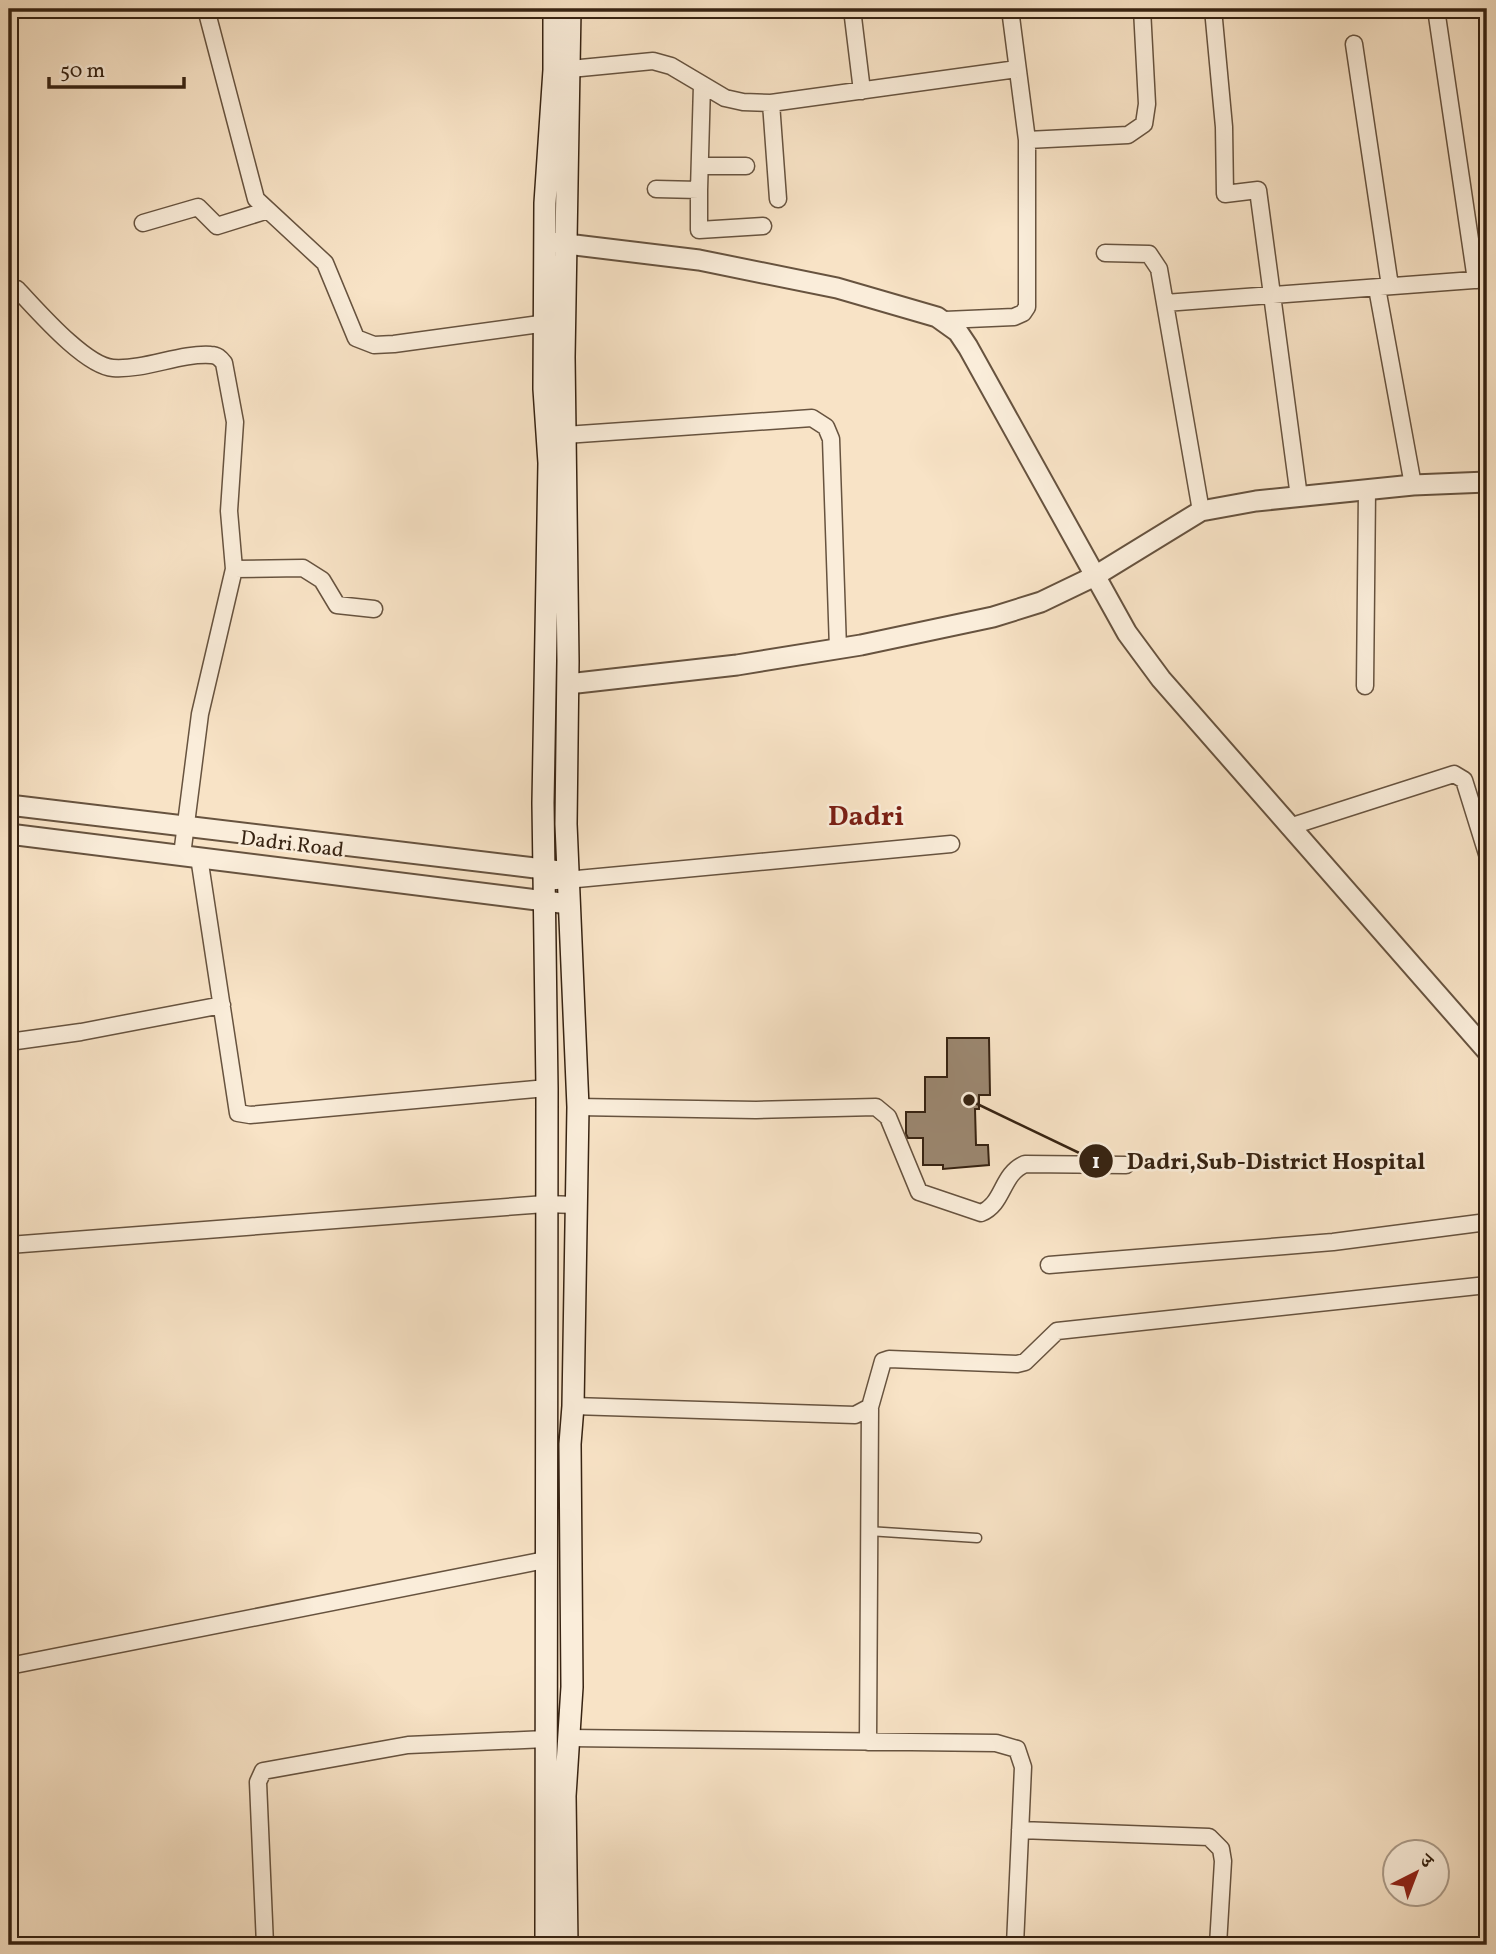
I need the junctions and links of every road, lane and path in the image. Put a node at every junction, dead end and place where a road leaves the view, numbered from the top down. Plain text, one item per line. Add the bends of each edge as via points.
1 (206, 9) edge
2 (554, 9) edge
3 (570, 9) edge
4 (852, 9) edge
5 (1010, 9) edge
6 (1142, 9) edge
7 (1213, 9) edge
8 (1436, 9) edge
9 (1354, 44) dead end
10 (1017, 69) junction
11 (562, 70) junction
12 (702, 85) junction
13 (862, 91) junction
14 (771, 103) junction
15 (1027, 140) junction
16 (700, 166) junction
17 (746, 166) dead end
18 (656, 189) dead end
19 (699, 190) junction
20 (778, 199) dead end
21 (265, 211) junction
22 (142, 223) dead end
23 (763, 226) dead end
24 (556, 243) junction
25 (1105, 253) dead end
26 (1482, 279) edge
27 (1383, 287) junction
28 (17, 289) dead end
29 (1273, 295) junction
30 (1165, 303) junction
31 (945, 320) junction
32 (547, 323) junction
33 (565, 435) junction
34 (1487, 482) edge
35 (1413, 485) junction
36 (1367, 491) junction
37 (1299, 497) junction
38 (1201, 511) junction
39 (234, 569) junction
40 (1096, 576) junction
41 (374, 609) dead end
42 (838, 649) junction
43 (568, 684) junction
44 (1365, 686) dead end
45 (9, 805) edge
46 (184, 826) junction
47 (1289, 827) junction
48 (9, 834) edge
49 (951, 844) dead end
50 (1487, 854) edge
51 (190, 856) junction
52 (568, 877) junction
53 (544, 885) junction
54 (569, 904) junction
55 (222, 1005) junction
56 (9, 1042) edge
57 (1487, 1051) edge
58 (547, 1088) junction
59 (578, 1107) junction
60 (1125, 1165) dead end
61 (545, 1204) junction
62 (576, 1205) junction
63 (1487, 1222) edge
64 (9, 1245) edge
65 (1049, 1265) dead end
66 (1487, 1285) edge
67 (573, 1406) junction
68 (870, 1406) junction
69 (868, 1531) junction
70 (977, 1538) dead end
71 (545, 1560) junction
72 (9, 1667) edge
73 (569, 1738) junction
74 (546, 1739) junction
75 (868, 1742) junction
76 (1020, 1830) junction
77 (265, 1945) edge
78 (546, 1945) edge
79 (567, 1945) edge
80 (1015, 1945) edge
81 (1218, 1945) edge

1 - 21 street via 252,189
2 - 11 main road
3 - 11 main road
4 - 13 street
5 - 10 street
6 - 15 street via 1144,124 1128,135
7 - 29 street via 1225,194 1258,190
8 - 26 street
9 - 27 street
10 - 13 street
10 - 15 street
11 - 12 street via 653,61
11 - 24 main road
12 - 14 street via 734,100
12 - 16 street
13 - 14 street
14 - 20 street
15 - 31 street via 1027,307 1014,317
16 - 17 street
16 - 19 street
18 - 19 street
19 - 23 street via 699,230
21 - 22 street via 217,226 198,207
21 - 32 street via 325,263 352,333 363,343 394,344
24 - 31 street via 699,260 770,274
24 - 32 main road
24 - 33 main road
25 - 30 street via 1149,254 1159,269
26 - 27 street
27 - 29 street
27 - 35 street
28 - 39 street via 44,318 105,367 150,366 209,355 220,358 233,396 235,422 229,511
29 - 30 street
29 - 37 street
30 - 38 street
31 - 40 street via 968,347
32 - 53 main road
33 - 42 street via 820,420 831,439
33 - 43 main road
34 - 35 street
35 - 36 street
36 - 37 street
36 - 44 street
37 - 38 street
38 - 40 street
39 - 41 street via 303,568 322,580 337,605
39 - 46 street via 200,714
40 - 42 street via 1041,602 993,617
40 - 47 street via 1126,633 1161,680
42 - 43 street
43 - 52 main road
45 - 46 street, Dadri Road
46 - 51 street
46 - 53 street, Dadri Road
47 - 50 street via 1454,774 1464,780
47 - 57 street
48 - 51 street, Dadri Road
49 - 52 street
51 - 53 street, Dadri Road
51 - 55 street
52 - 53 street, Dadri Road
52 - 54 main road
53 - 54 street, Dadri Road
53 - 58 main road
54 - 59 main road
55 - 56 street
55 - 58 street via 236,1107 243,1116
58 - 61 main road
59 - 60 street via 876,1107 888,1117 919,1192 981,1213 995,1203 1014,1169 1025,1164
59 - 62 main road
61 - 62 street
61 - 64 street
61 - 71 main road
62 - 67 main road
63 - 65 street via 1283,1247
66 - 68 street via 1057,1331 1031,1357 1017,1364 889,1359 883,1361
67 - 68 street via 855,1415
67 - 73 main road via 569,1444
68 - 69 street
69 - 70 lane
69 - 75 street
71 - 72 street
71 - 74 main road
73 - 75 street
73 - 79 main road
74 - 77 street via 408,1745 263,1771 258,1782
74 - 78 main road
75 - 76 street via 996,1743 1017,1749 1023,1767
76 - 80 street
76 - 81 street via 1209,1837 1221,1849 1223,1861

